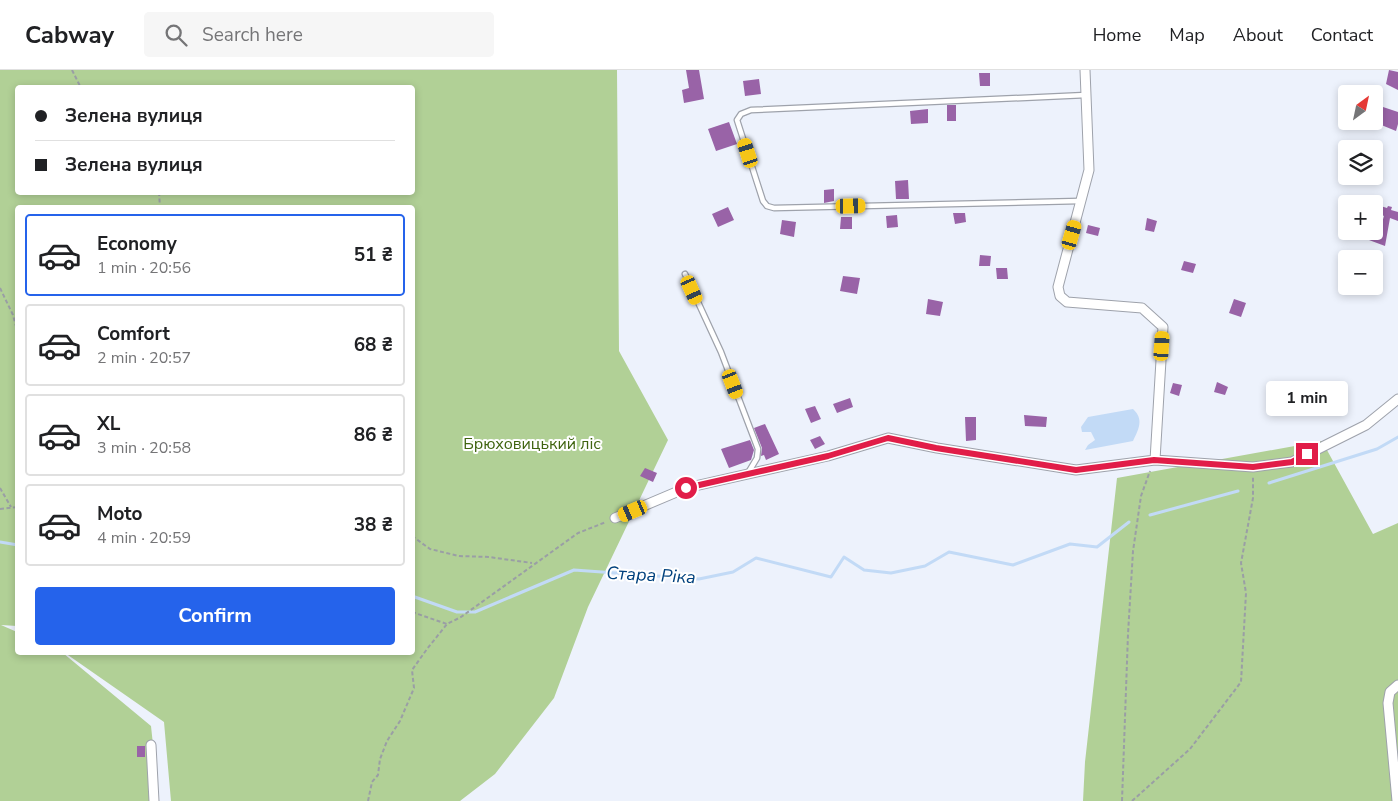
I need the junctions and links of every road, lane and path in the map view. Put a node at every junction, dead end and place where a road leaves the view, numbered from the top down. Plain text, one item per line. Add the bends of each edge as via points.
1 (72, 70) edge
2 (1085, 70) edge
3 (80, 85) edge
4 (1086, 95) junction
5 (1082, 201) junction
6 (685, 274) dead end
7 (0, 288) edge
8 (15, 323) edge
9 (1398, 399) edge
10 (1154, 460) junction
11 (1253, 467) junction
12 (748, 473) junction
13 (0, 488) edge
14 (11, 507) junction
15 (15, 507) edge
16 (0, 509) edge
17 (615, 518) joint
18 (415, 538) edge
19 (534, 564) junction
20 (415, 613) edge
21 (448, 624) junction
22 (1398, 685) edge
23 (151, 745) dead end
24 (154, 801) edge
25 (368, 801) edge
26 (1122, 801) edge
27 (1132, 801) edge
28 (1397, 801) edge

1 - 3 path
2 - 4 street
4 - 5 street via 1089,170
4 - 5 lane via 751,110 741,114 738,120 764,201 774,208
5 - 10 street via 1058,287 1060,296 1067,302 1142,308 1164,327
6 - 12 lane via 721,352 758,450
7 - 8 path
9 - 11 street via 1366,425 1292,462
10 - 11 street
10 - 12 street via 1076,470 888,438 828,456
10 - 26 path via 1141,496 1133,551
11 - 27 path via 1253,498 1241,563 1246,593 1241,682 1190,749
12 - 17 street via 686,488
13 - 14 path
14 - 15 path
14 - 16 path
17 - 19 path via 578,533
18 - 19 path via 430,549 459,556
19 - 21 path
20 - 21 path
21 - 25 path via 412,670 414,688 380,759
22 - 28 street via 1390,692 1388,703
23 - 24 street

